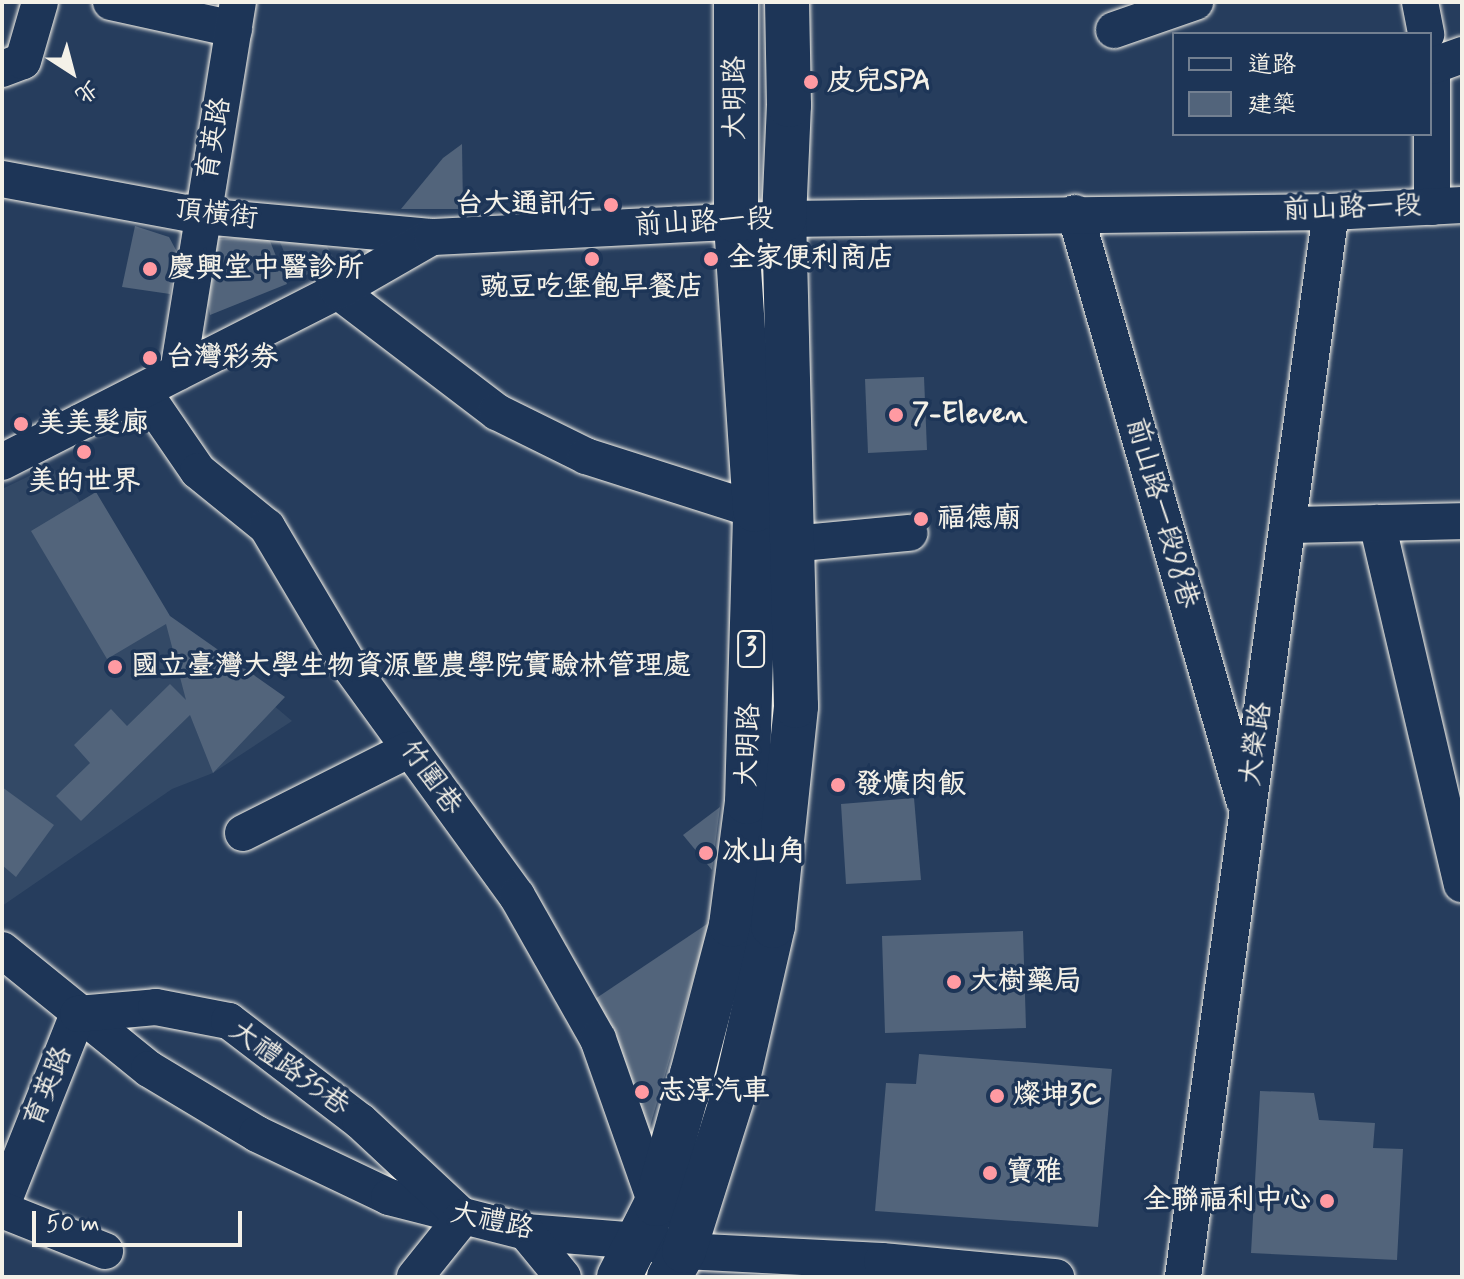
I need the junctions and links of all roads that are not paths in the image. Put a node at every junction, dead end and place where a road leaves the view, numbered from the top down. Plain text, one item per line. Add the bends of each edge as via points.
1 (40, 2) edge
2 (111, 2) edge
3 (736, 2) edge
4 (787, 2) edge
5 (1195, 2) edge
6 (1420, 2) edge
7 (236, 16) edge
8 (1114, 30) dead end
9 (1431, 32) edge
10 (1438, 52) edge
11 (2, 69) edge
12 (2, 179) edge
13 (1447, 206) edge
14 (1331, 212) junction
15 (1075, 213) junction
16 (202, 216) junction
17 (784, 219) junction
18 (736, 221) junction
19 (432, 237) junction
20 (338, 291) junction
21 (178, 372) junction
22 (143, 391) junction
23 (2, 462) edge
24 (755, 510) junction
25 (1462, 521) edge
26 (1377, 523) junction
27 (1288, 525) junction
28 (909, 533) dead end
29 (792, 544) junction
30 (408, 750) junction
31 (1247, 813) junction
32 (243, 833) dead end
33 (1462, 884) edge
34 (2, 950) edge
35 (78, 1014) junction
36 (2, 1208) edge
37 (463, 1217) junction
38 (526, 1232) junction
39 (638, 1241) edge
40 (105, 1251) dead end
41 (676, 1264) edge
42 (415, 1277) edge
43 (563, 1277) edge
44 (1056, 1277) edge
45 (1183, 1277) edge

1 - 11 street via 23,61
2 - 7 street
3 - 18 main road, 大明路 / 3
4 - 17 main road, 大明路 / 3
5 - 8 street
6 - 9 street
7 - 16 street, 育英路
10 - 13 street
12 - 16 street, 頂橫街
13 - 14 street, 前山路一段
14 - 15 street, 前山路一段
14 - 27 street, 大榮路
15 - 17 street, 前山路一段
15 - 31 street, 前山路一段98巷
16 - 19 street, 頂橫街
16 - 21 street, 育英路
17 - 18 street, 前山路一段
17 - 29 main road, 大明路 / 3
18 - 19 street, 前山路一段
18 - 24 main road, 大明路 / 3
19 - 20 street, 前山路一段
20 - 21 street, 前山路一段
20 - 24 street via 497,412 586,456
21 - 22 street, 前山路一段
22 - 23 street, 前山路一段
22 - 30 street, 竹圍巷 via 198,471 267,527 349,665
24 - 39 main road, 大明路 / 3 via 747,802 731,925
25 - 26 street
26 - 27 street
26 - 33 street
27 - 31 street, 大榮路
28 - 29 street
29 - 41 main road, 大明路 / 3 via 796,706 773,926 737,1083
30 - 32 street
30 - 39 street, 竹圍巷 via 517,896 598,1039
31 - 45 street, 大榮路
34 - 35 street, 大禮路
35 - 36 street, 育英路
35 - 37 street, 大禮路 via 149,1069 257,1134 389,1197
35 - 37 street, 大禮路35巷 via 156,1007 229,1021 360,1121
36 - 40 street
37 - 38 street, 大禮路
37 - 42 street
38 - 39 street, 大禮路
38 - 43 street
39 - 41 street, 大禮路
41 - 44 street, 大禮路 via 882,1261

